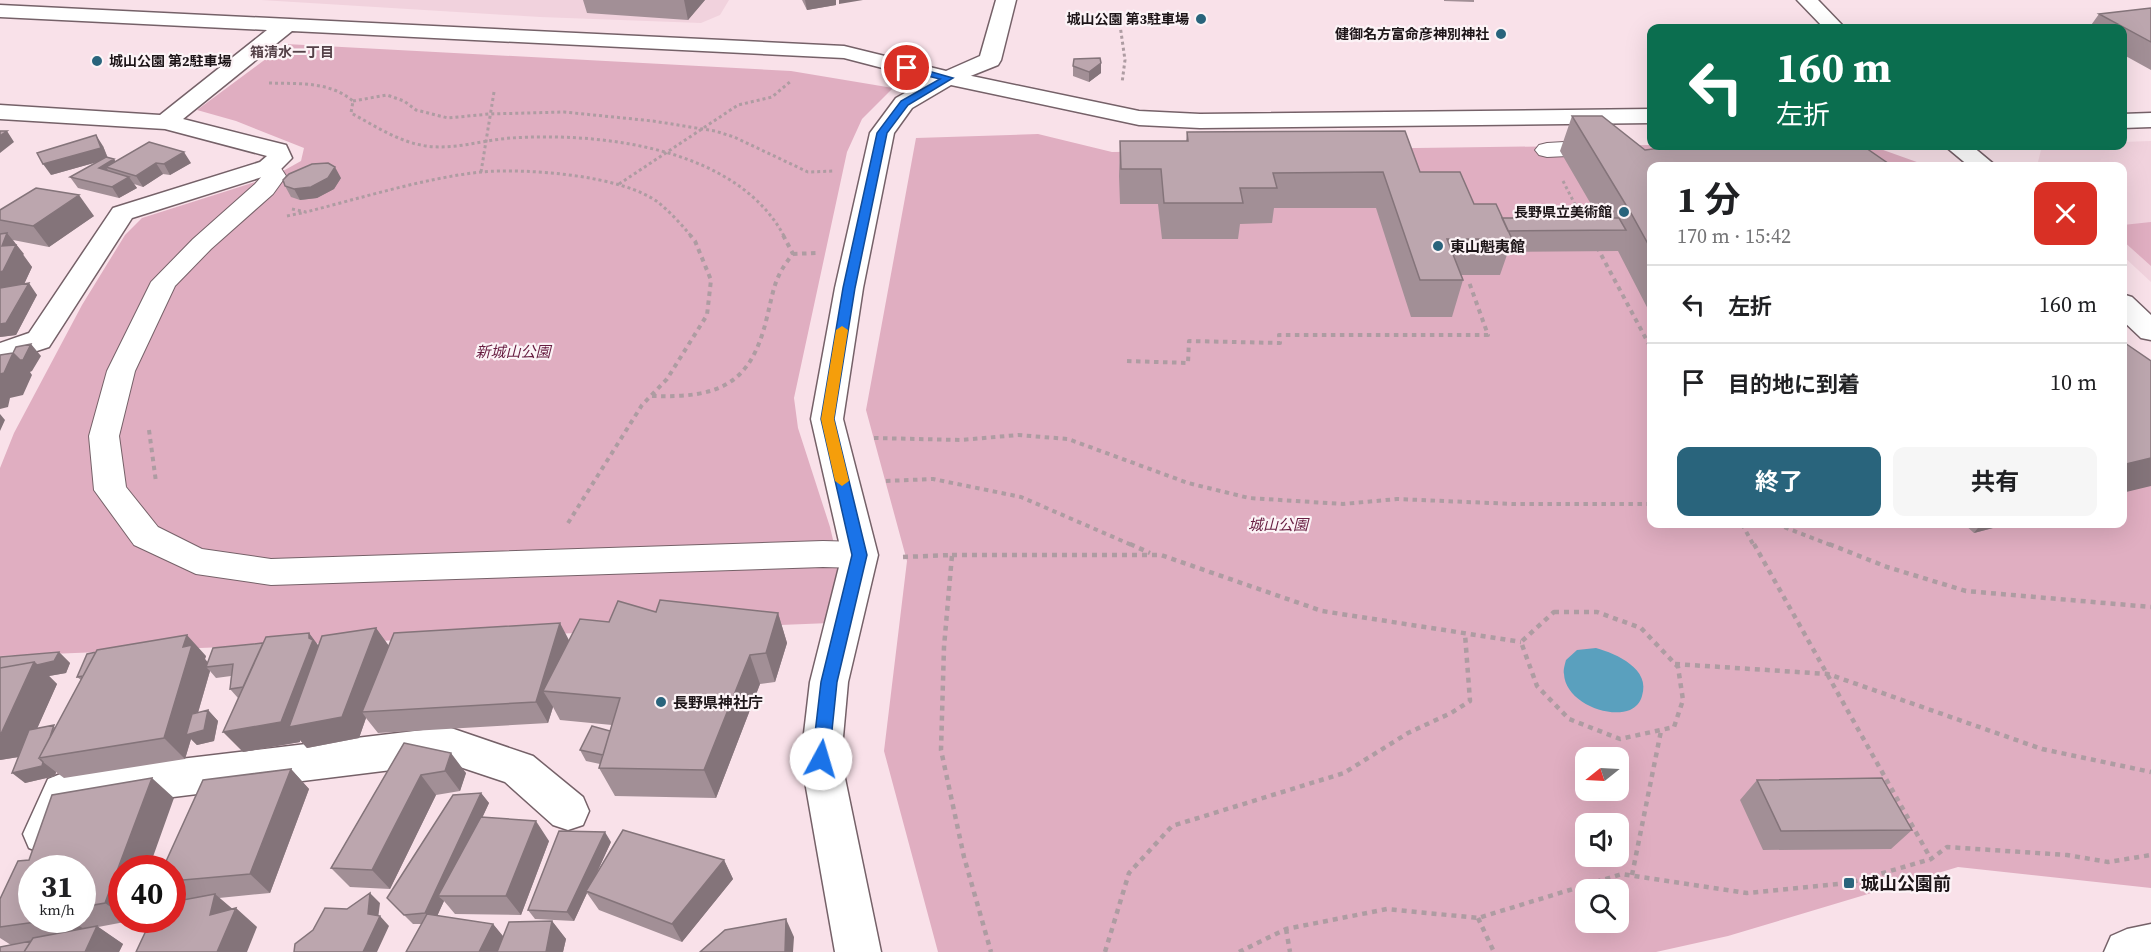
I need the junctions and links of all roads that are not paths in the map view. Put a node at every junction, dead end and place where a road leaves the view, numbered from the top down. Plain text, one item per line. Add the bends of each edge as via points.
1 (1006, 0) edge
2 (1807, 0) edge
3 (6, 11) edge
4 (1831, 24) edge
5 (287, 25) junction
6 (948, 78) junction
7 (0, 112) edge
8 (1647, 116) edge
9 (2151, 120) edge
10 (2127, 121) edge
11 (165, 122) junction
12 (1604, 149) edge
13 (1547, 150) road end
14 (1962, 150) edge
15 (1979, 162) edge
16 (269, 167) junction
17 (2127, 308) edge
18 (2151, 331) edge
19 (0, 353) edge
20 (860, 555) junction
21 (568, 811) dead end
22 (35, 855) edge
23 (2151, 946) edge
24 (858, 952) edge
25 (2127, 952) edge

1 - 6 street via 990,60
2 - 4 street
3 - 5 street
5 - 6 street via 844,52
5 - 11 street
6 - 8 street via 1149,118 1200,121
6 - 20 street via 904,103 882,133 849,288 827,419
7 - 11 street
9 - 10 street
11 - 16 street via 276,150 280,158
12 - 13 street
14 - 15 street
16 - 19 street via 122,213 39,340
16 - 20 street via 274,176 264,189 164,282 121,371 104,436 110,490 146,536 196,561 271,572
17 - 18 street
20 - 24 street via 829,682 821,759
21 - 22 street via 519,769 448,745 63,792
23 - 25 street

